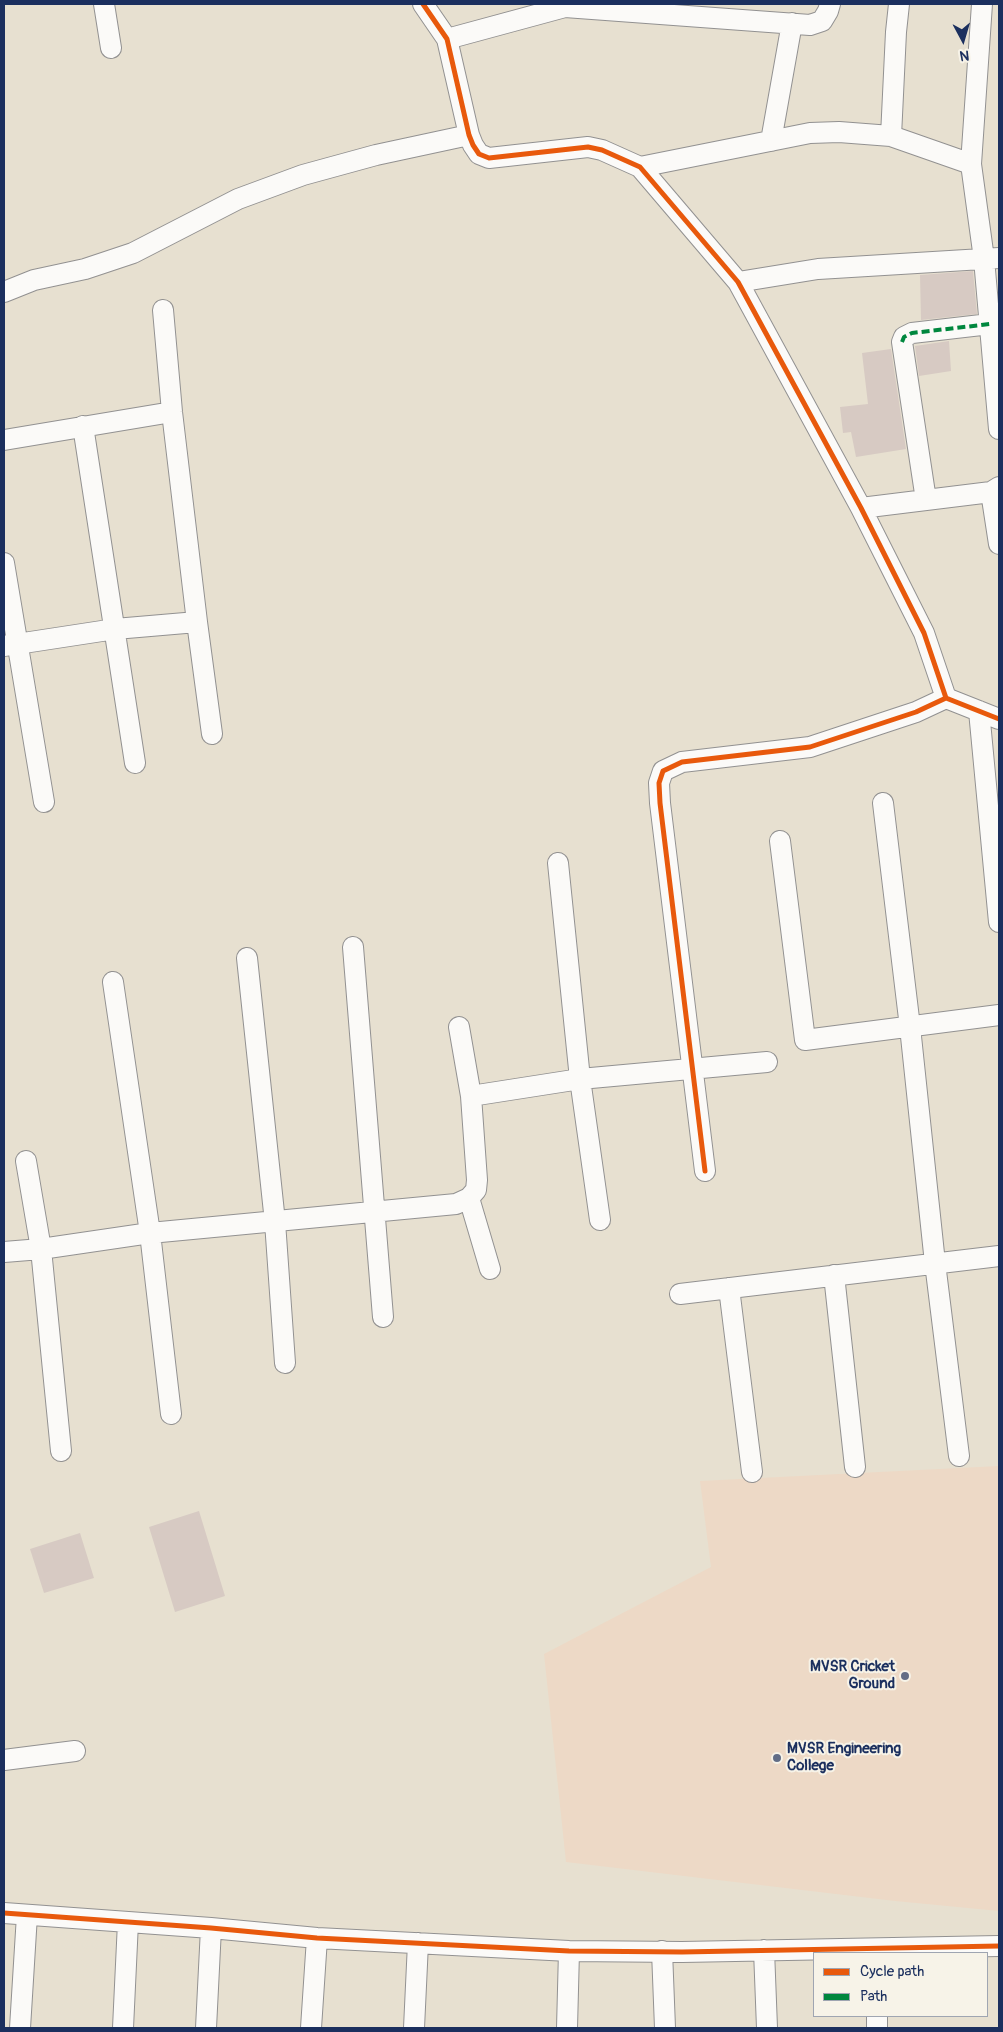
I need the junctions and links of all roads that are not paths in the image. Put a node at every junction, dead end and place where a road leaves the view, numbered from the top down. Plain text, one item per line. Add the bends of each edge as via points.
1 (104, 4) edge
2 (423, 4) edge
3 (830, 4) edge
4 (899, 4) edge
5 (982, 4) edge
6 (564, 5) edge
7 (792, 24) junction
8 (447, 38) junction
9 (111, 48) dead end
10 (469, 135) junction
11 (892, 136) junction
12 (771, 141) junction
13 (971, 164) junction
14 (640, 167) junction
15 (991, 259) edge
16 (738, 282) junction
17 (4, 292) edge
18 (163, 310) dead end
19 (990, 324) junction
20 (172, 412) junction
21 (83, 426) junction
22 (999, 429) edge
23 (4, 440) edge
24 (995, 489) edge
25 (926, 500) junction
26 (861, 508) junction
27 (999, 544) edge
28 (4, 563) edge
29 (197, 622) junction
30 (115, 629) junction
31 (10, 645) edge
32 (946, 698) junction
33 (979, 711) junction
34 (999, 719) edge
35 (212, 734) dead end
36 (135, 763) dead end
37 (44, 802) dead end
38 (883, 803) dead end
39 (780, 841) dead end
40 (558, 863) dead end
41 (999, 922) edge
42 (353, 947) dead end
43 (247, 958) dead end
44 (114, 982) dead end
45 (999, 1015) edge
46 (910, 1026) junction
47 (459, 1028) dead end
48 (767, 1062) dead end
49 (692, 1069) junction
50 (580, 1079) junction
51 (471, 1096) junction
52 (26, 1161) dead end
53 (705, 1171) dead end
54 (469, 1198) junction
55 (374, 1211) junction
56 (600, 1220) dead end
57 (275, 1222) junction
58 (150, 1233) junction
59 (41, 1249) junction
60 (4, 1252) edge
61 (999, 1256) edge
62 (935, 1263) junction
63 (490, 1269) dead end
64 (834, 1275) junction
65 (729, 1288) junction
66 (680, 1294) dead end
67 (384, 1318) dead end
68 (285, 1362) dead end
69 (171, 1414) dead end
70 (61, 1451) dead end
71 (959, 1456) dead end
72 (855, 1467) dead end
73 (752, 1472) dead end
74 (75, 1751) dead end
75 (4, 1760) edge
76 (4, 1914) edge
77 (28, 1915) junction
78 (128, 1922) junction
79 (211, 1928) junction
80 (317, 1938) junction
81 (418, 1943) junction
82 (999, 1946) edge
83 (569, 1950) junction
84 (764, 1950) junction
85 (877, 1950) edge
86 (662, 1951) junction
87 (20, 2028) edge
88 (123, 2028) edge
89 (206, 2028) edge
90 (311, 2028) edge
91 (414, 2028) edge
92 (566, 2028) edge
93 (665, 2028) edge
94 (767, 2028) edge

1 - 9 street
2 - 8 street
3 - 7 street via 822,21
4 - 11 street
5 - 13 street
6 - 7 street
6 - 8 street
7 - 12 street
8 - 10 street
10 - 14 street via 479,154 489,158 588,147
10 - 17 street via 303,175 238,199 133,253 85,269 34,280
11 - 12 street via 820,132
11 - 13 street
12 - 14 street
13 - 15 street
14 - 16 street
15 - 16 street via 818,269
15 - 19 street
16 - 26 street
18 - 20 street
19 - 22 street
19 - 25 street via 912,333 902,342
20 - 21 street
20 - 29 street
21 - 23 street
21 - 30 street
24 - 25 street
24 - 27 street
25 - 26 street
26 - 32 street via 924,633
28 - 31 street
29 - 30 street
29 - 35 street
30 - 31 street
30 - 36 street
31 - 37 street
32 - 33 street
32 - 49 street via 916,712 810,747 682,762 663,771 659,783 660,803
33 - 34 street
33 - 41 street
38 - 46 street
39 - 46 street via 805,1040
40 - 50 street
42 - 55 street
43 - 57 street
44 - 58 street
45 - 46 street
46 - 62 street
47 - 51 street
48 - 49 street
49 - 50 street
49 - 53 street
50 - 51 street
50 - 56 street
51 - 54 street via 478,1180 476,1190
52 - 59 street
54 - 55 street via 456,1204
54 - 63 street
55 - 57 street
55 - 67 street
57 - 58 street
57 - 68 street
58 - 59 street
58 - 69 street
59 - 60 street
59 - 70 street
61 - 62 street
62 - 64 street
62 - 71 street
64 - 65 street
64 - 72 street
65 - 66 street
65 - 73 street
74 - 75 street
76 - 77 street
77 - 78 street
77 - 87 street
78 - 79 street
78 - 88 street
79 - 80 street
79 - 89 street
80 - 81 street
80 - 90 street
81 - 83 street
81 - 91 street
82 - 85 street
83 - 86 street
83 - 92 street
84 - 85 street
84 - 86 street
84 - 94 street
86 - 93 street

